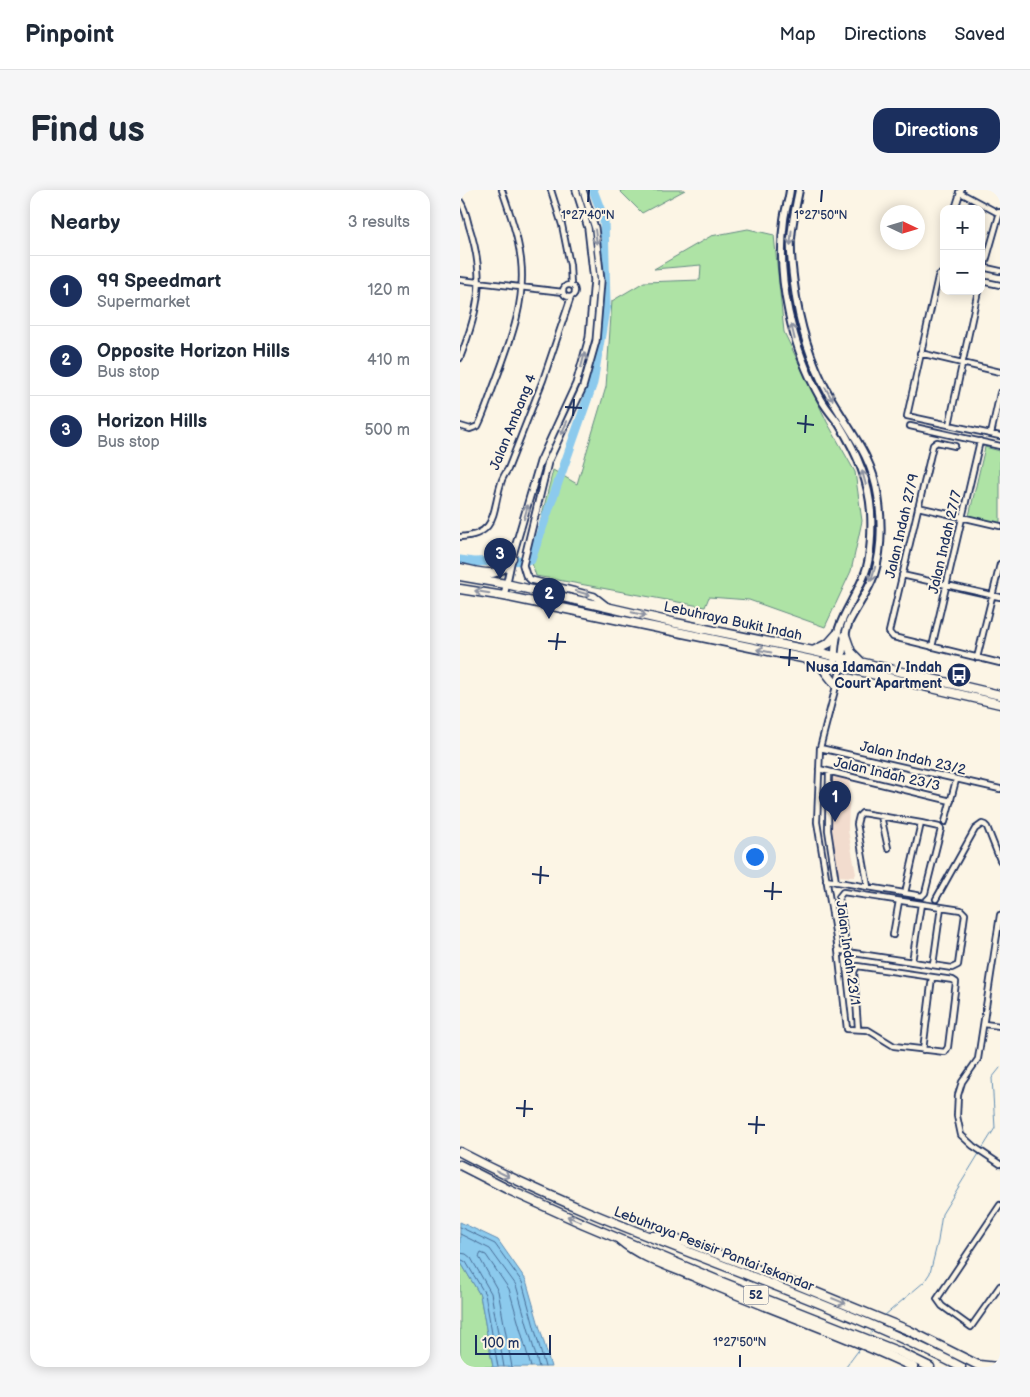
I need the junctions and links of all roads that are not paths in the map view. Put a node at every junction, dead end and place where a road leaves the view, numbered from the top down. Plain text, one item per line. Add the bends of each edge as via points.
1 (502, 190) edge
2 (552, 190) edge
3 (576, 190) edge
4 (583, 190) edge
5 (790, 190) edge
6 (799, 190) edge
7 (960, 191) edge
8 (460, 201) edge
9 (955, 205) edge
10 (1000, 213) edge
11 (985, 261) edge
12 (985, 267) edge
13 (1000, 271) edge
14 (940, 278) edge
15 (460, 280) edge
16 (479, 282) junction
17 (985, 282) edge
18 (571, 286) junction
19 (1000, 286) edge
20 (521, 287) junction
21 (563, 292) junction
22 (977, 295) edge
23 (571, 297) junction
24 (920, 353) junction
25 (460, 358) edge
26 (961, 363) junction
27 (1000, 372) edge
28 (1000, 393) edge
29 (949, 425) junction
30 (460, 426) edge
31 (910, 426) dead end
32 (991, 434) junction
33 (1000, 436) edge
34 (980, 441) junction
35 (955, 446) dead end
36 (1000, 446) edge
37 (918, 507) junction
38 (962, 518) junction
39 (1000, 526) edge
40 (460, 538) edge
41 (512, 558) junction
42 (1000, 564) edge
43 (460, 568) edge
44 (902, 575) junction
45 (460, 576) edge
46 (506, 584) junction
47 (947, 585) junction
48 (460, 589) edge
49 (504, 596) junction
50 (992, 596) junction
51 (1000, 598) edge
52 (608, 607) junction
53 (841, 635) junction
54 (932, 647) junction
55 (813, 651) junction
56 (838, 657) junction
57 (977, 658) junction
58 (818, 662) junction
59 (1000, 663) edge
60 (864, 664) junction
61 (838, 666) junction
62 (836, 685) junction
63 (1000, 695) edge
64 (1000, 704) edge
65 (820, 748) junction
66 (818, 769) junction
67 (829, 772) junction
68 (956, 780) junction
69 (1000, 789) edge
70 (951, 800) junction
71 (882, 816) junction
72 (945, 822) dead end
73 (921, 823) junction
74 (888, 848) dead end
75 (1000, 860) edge
76 (826, 880) junction
77 (836, 882) junction
78 (868, 887) junction
79 (905, 894) junction
80 (936, 899) dead end
81 (899, 900) junction
82 (921, 904) junction
83 (941, 907) junction
84 (1000, 915) edge
85 (893, 936) dead end
86 (838, 950) junction
87 (847, 952) junction
88 (912, 962) junction
89 (933, 966) junction
90 (932, 977) junction
91 (984, 1024) junction
92 (1000, 1026) edge
93 (858, 1028) junction
94 (924, 1050) junction
95 (460, 1152) edge
96 (1000, 1164) edge
97 (460, 1165) edge
98 (1000, 1204) edge
99 (645, 1236) junction
100 (616, 1237) junction
101 (1000, 1286) edge
102 (976, 1365) edge
103 (998, 1365) edge
104 (914, 1367) edge
105 (930, 1367) edge
106 (961, 1367) edge

1 - 20 street via 517,235
2 - 18 street via 570,265
41 -> 3 street via 540,462 576,384 588,338 594,280 588,228
4 -> 52 street via 595,228 602,281 596,341 583,387 548,462 524,570 531,580 594,596
53 -> 5 main road via 842,620 866,571 871,512 854,449 822,400 795,340 788,312 782,257 784,218
6 -> 53 main road via 790,257 797,312 812,363 862,446 878,496 880,541 874,575 867,593
7 - 9 street
7 - 10 street
8 - 16 street via 476,248
10 - 11 street
12 - 13 street
14 - 24 street
15 - 16 street
16 - 20 street
16 - 25 street via 475,315
17 - 19 street
18 - 21 street via 565,286
18 - 23 street via 575,292
20 - 21 street
20 - 30 street via 512,338 478,426 470,429
21 - 23 street
22 - 26 street
23 - 40 street, Jalan Ambang 4 via 544,380 501,481 491,522 480,533
24 - 26 street
24 - 29 street via 907,416
26 - 27 street
26 - 29 street
28 - 32 street
29 - 32 street
31 - 34 street
32 - 33 street
34 - 36 street
34 - 38 street, Jalan Indah 27/7
35 - 37 street, Jalan Indah 27/9 via 934,443
37 - 38 street
37 - 44 street, Jalan Indah 27/9
38 - 39 street
38 - 47 street, Jalan Indah 27/7
41 - 43 main road via 507,567 490,574
41 - 46 street
42 - 50 street
44 - 47 street
44 - 54 street, Jalan Indah 27/9 via 890,635
45 - 46 main road, Lebuhraya Bukit Indah
46 - 49 street
46 - 52 main road, Lebuhraya Bukit Indah
47 - 50 street
47 - 54 street, Jalan Indah 27/7
49 -> 48 main road, Lebuhraya Bukit Indah
58 -> 49 main road, Lebuhraya Bukit Indah
50 - 51 street
50 - 57 street
52 -> 55 main road, Lebuhraya Bukit Indah
53 - 55 main road
53 - 56 main road
53 - 60 main road via 851,652
54 - 57 street
55 - 56 main road, Lebuhraya Bukit Indah
56 - 60 main road, Lebuhraya Bukit Indah
56 - 61 main road
57 - 59 street
58 - 61 main road, Lebuhraya Bukit Indah
58 - 62 main road
60 - 63 main road, Lebuhraya Bukit Indah
61 - 62 street, Jalan Indah 23/1
61 - 64 main road, Lebuhraya Bukit Indah
62 - 65 street, Jalan Indah 23/1
65 - 66 street, Jalan Indah 23/1
65 - 68 street, Jalan Indah 23/2
66 - 67 street, Jalan Indah 23/3
66 - 76 street, Jalan Indah 23/1 via 818,822
67 - 70 street, Jalan Indah 23/3
67 - 77 street via 828,830
68 - 69 street, Jalan Indah 23/2
68 - 70 street
70 - 72 street
71 - 73 street
71 - 74 street
71 - 78 street via 862,814 858,819
73 - 79 street
73 - 79 street via 940,828 925,893 922,896
75 - 80 street via 985,825 975,828
76 - 77 street
76 - 86 street, Jalan Indah 23/1
77 - 78 street
78 - 79 street
81 - 82 street
81 - 85 street
81 - 87 street via 841,893
82 - 83 street
82 - 88 street
83 - 89 street
83 - 89 street via 963,911 965,917 957,967
84 - 91 street
86 - 87 street
86 - 93 street, Jalan Indah 23/1 via 847,1029
87 - 88 street
88 - 89 street
90 - 93 street via 855,967
90 - 94 street
90 - 94 street via 952,980 956,984 947,1050
91 - 92 street
91 - 96 street via 978,1059 962,1082 956,1116 961,1135
93 - 94 street via 868,1030 894,1046
95 -> 99 main road, Lebuhraya Pesisir Pantai Iskandar / 52 via 540,1192
100 -> 97 main road, Lebuhraya Pesisir Pantai Iskandar / 52
98 - 101 street via 938,1295 938,1302 971,1327
99 -> 102 main road via 665,1236 798,1285 908,1330
99 - 106 main road, Lebuhraya Pesisir Pantai Iskandar / 52 via 794,1293
100 - 104 main road via 632,1250
100 - 105 main road, Lebuhraya Pesisir Pantai Iskandar / 52
102 - 103 main road

